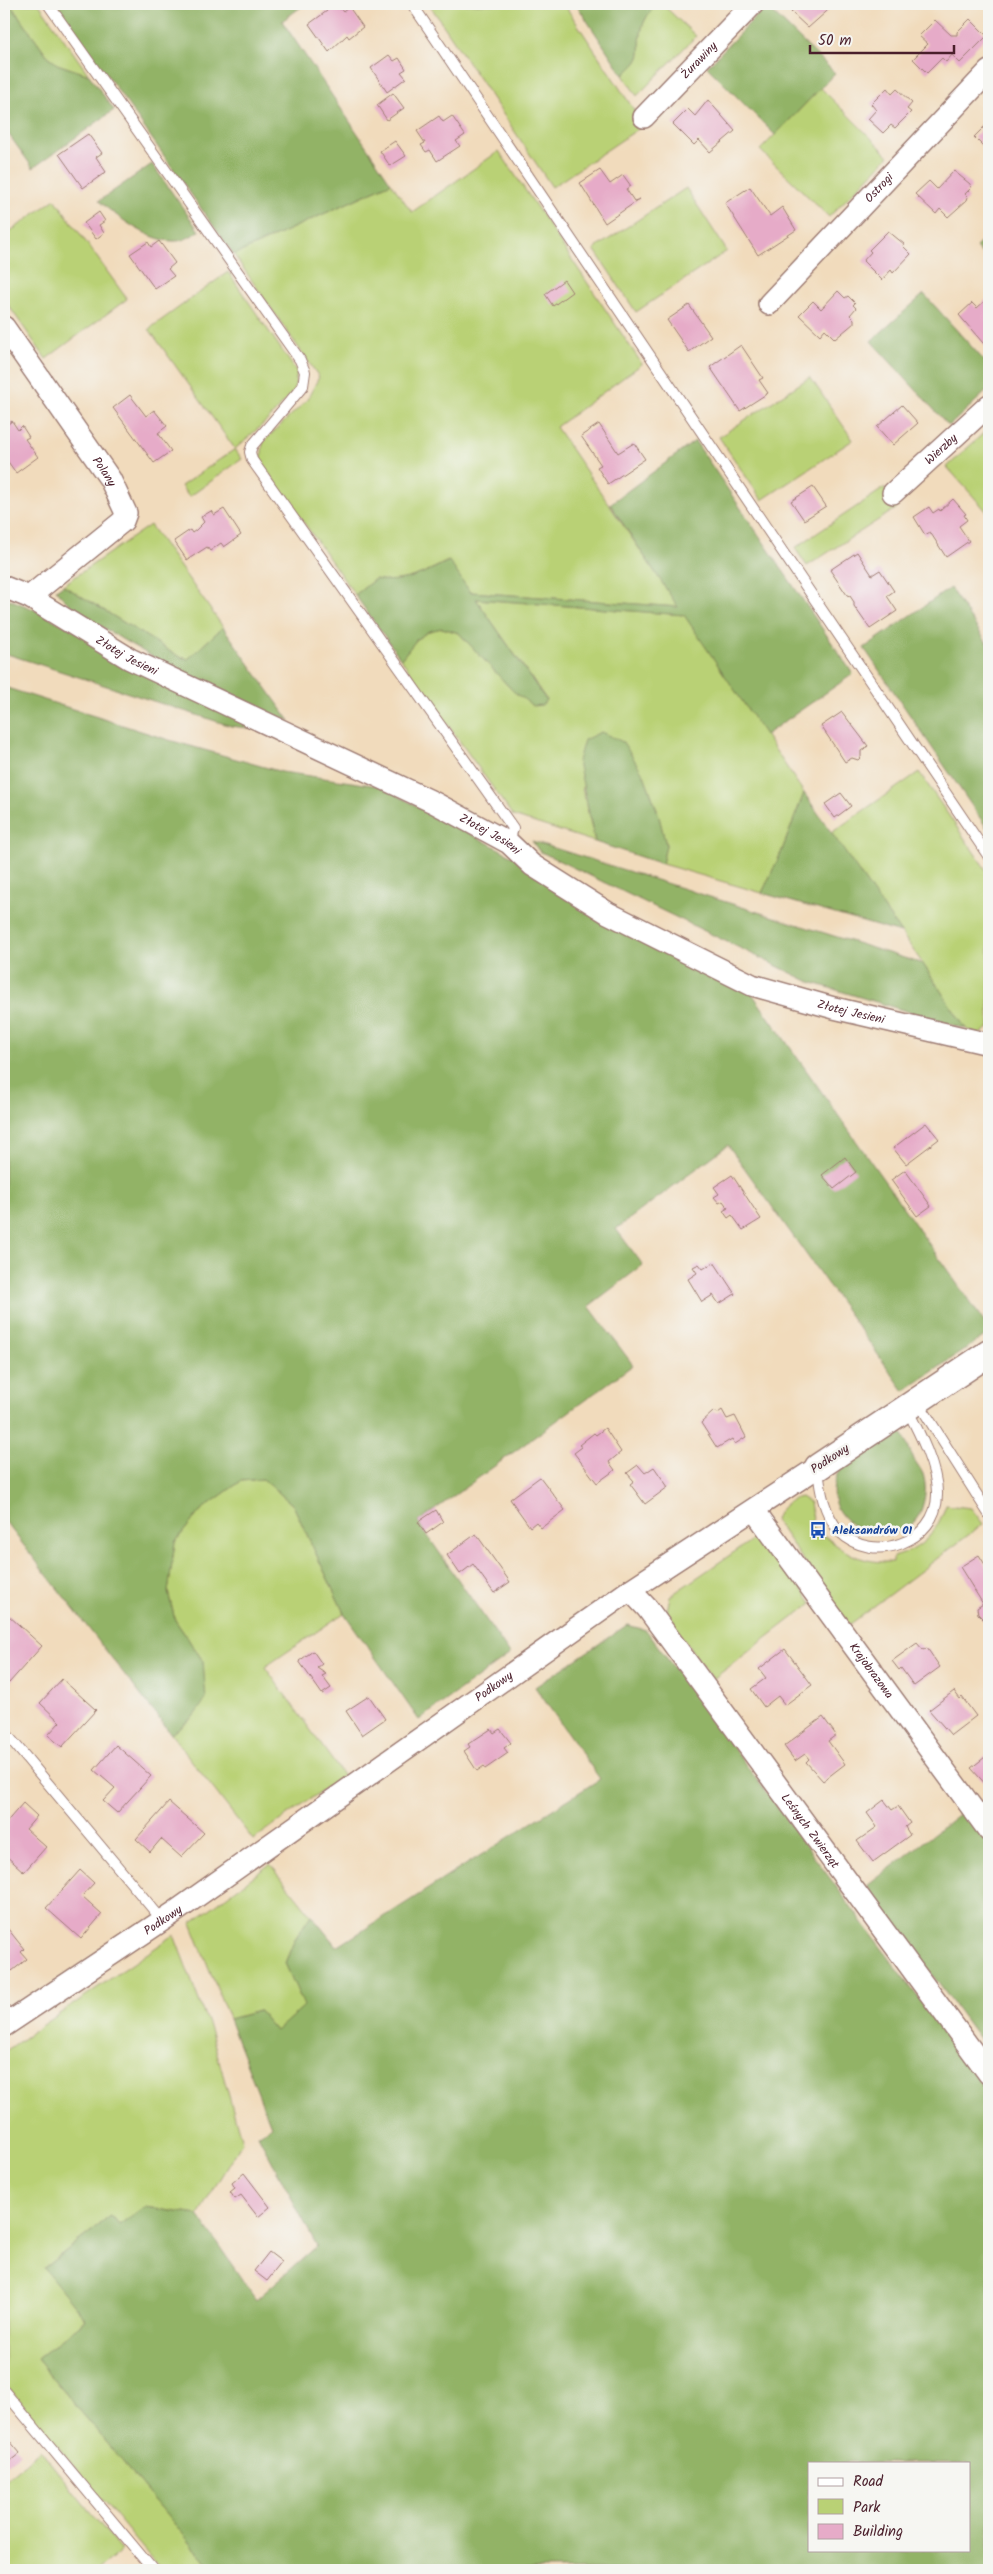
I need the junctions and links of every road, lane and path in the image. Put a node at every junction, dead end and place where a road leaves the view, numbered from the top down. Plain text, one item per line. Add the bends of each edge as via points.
1 (48, 4) edge
2 (412, 4) edge
3 (753, 4) edge
4 (989, 72) edge
5 (644, 117) dead end
6 (769, 304) dead end
7 (4, 327) edge
8 (989, 405) edge
9 (893, 493) dead end
10 (4, 587) edge
11 (29, 597) junction
12 (509, 843) junction
13 (989, 857) edge
14 (989, 1043) edge
15 (989, 1353) edge
16 (912, 1405) junction
17 (818, 1467) junction
18 (754, 1510) junction
19 (989, 1514) edge
20 (630, 1590) junction
21 (4, 1731) edge
22 (989, 1831) edge
23 (163, 1921) junction
24 (6, 2018) edge
25 (989, 2074) edge
26 (4, 2391) edge
27 (152, 2570) edge

1 - 12 lane via 300,360 305,372 303,386 252,446 252,460 513,828
2 - 13 lane
3 - 5 street, Żurawiny
4 - 6 street, Ostrogi
7 - 11 street, Polany via 110,479 126,514 123,521
8 - 9 street, Wierzby
10 - 11 street, Złotej Jesieni
11 - 12 street, Złotej Jesieni via 130,659 381,776
12 - 14 street, Złotej Jesieni via 532,865 608,913 752,984 834,1008
15 - 16 street, Podkowy
16 - 17 street, Podkowy
16 - 17 lane via 937,1494 930,1522 912,1539 879,1548 865,1546 842,1533 826,1512
16 - 19 lane
17 - 18 street, Podkowy
18 - 20 street, Podkowy
18 - 22 street, Krajobrazowa
20 - 23 street, Podkowy
20 - 25 street, Leśnych Zwierząt via 647,1608
21 - 23 lane
23 - 24 street, Podkowy
26 - 27 lane

